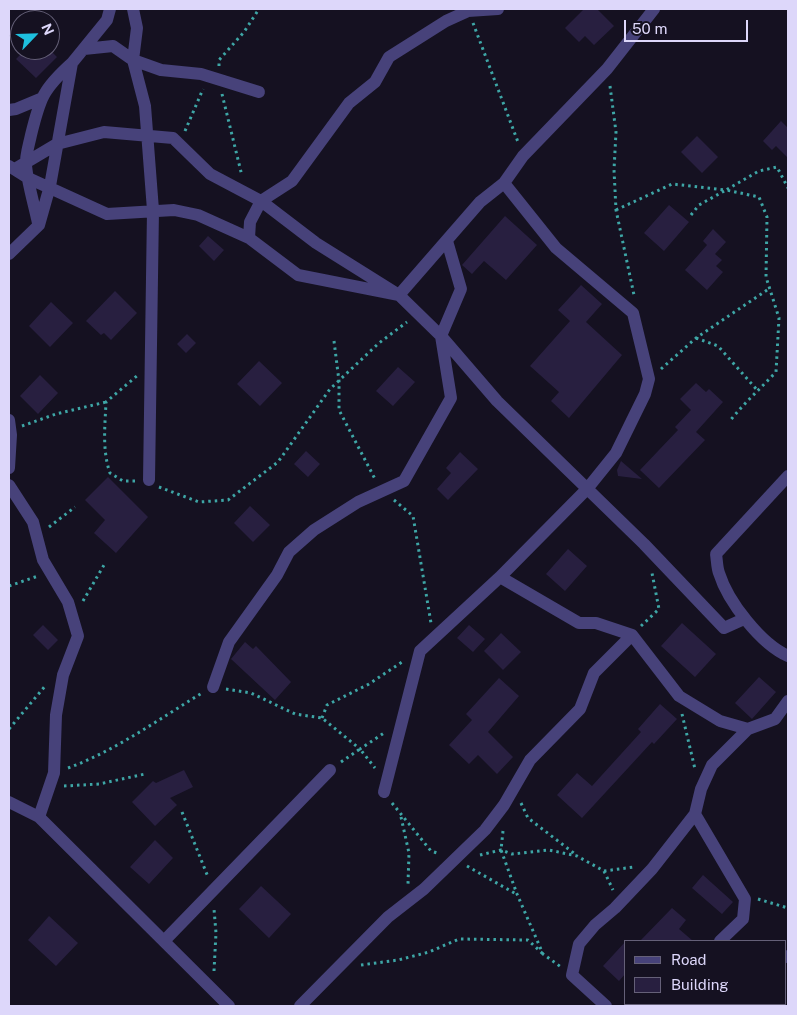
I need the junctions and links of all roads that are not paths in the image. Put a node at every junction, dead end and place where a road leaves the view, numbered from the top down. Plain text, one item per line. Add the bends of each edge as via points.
1 (110, 9) edge
2 (133, 9) edge
3 (498, 9) edge
4 (654, 9) edge
5 (84, 49) junction
6 (133, 60) junction
7 (72, 63) junction
8 (259, 92) dead end
9 (40, 99) junction
10 (9, 110) edge
11 (146, 135) junction
12 (57, 144) junction
13 (17, 166) edge
14 (28, 178) junction
15 (504, 183) junction
16 (50, 186) junction
17 (261, 201) junction
18 (153, 210) junction
19 (39, 225) junction
20 (249, 238) junction
21 (447, 240) junction
22 (9, 254) edge
23 (399, 295) junction
24 (442, 336) junction
25 (10, 425) edge
26 (9, 468) edge
27 (788, 476) edge
28 (149, 480) road end
29 (9, 485) edge
30 (588, 489) junction
31 (500, 577) junction
32 (744, 619) junction
33 (632, 635) junction
34 (788, 656) edge
35 (213, 687) road end
36 (788, 701) edge
37 (748, 729) junction
38 (330, 770) road end
39 (384, 792) road end
40 (9, 802) edge
41 (695, 814) junction
42 (39, 816) junction
43 (721, 940) edge
44 (164, 941) junction
45 (229, 1006) edge
46 (300, 1006) edge
47 (606, 1006) edge

1 - 5 street via 107,20
2 - 6 street via 137,28
3 - 17 street via 468,11 446,21 390,57 375,82 349,103 292,181
4 - 15 street via 607,69 523,156
5 - 6 street via 113,46
5 - 7 street
6 - 8 street via 161,70 213,78
6 - 11 street via 145,106
7 - 9 street via 52,80
7 - 12 street
9 - 10 street
9 - 13 street
11 - 12 street via 104,132
11 - 17 street via 173,138 210,174
11 - 18 street
12 - 13 street
12 - 16 street
13 - 14 street
14 - 16 street
14 - 19 street
15 - 21 street via 480,202
15 - 30 street via 556,248 633,313 649,379 616,453
16 - 18 street via 107,214
16 - 19 street
17 - 20 street via 250,222
17 - 23 street via 316,243
18 - 20 street via 198,215
18 - 28 street
19 - 22 street
20 - 23 street via 298,275
21 - 23 street
21 - 24 street via 461,289
23 - 24 street
24 - 30 street via 497,401
24 - 35 street via 451,398 404,480 343,511 289,552 277,575 229,642
25 - 26 street
27 - 32 street via 716,554 719,573
29 - 42 street via 33,522 44,560 68,602 78,636 63,675 56,715 54,773
30 - 31 street
30 - 32 street via 724,628
31 - 33 street via 579,622 596,623
31 - 39 street via 420,651
32 - 34 street via 778,651
33 - 37 street via 679,696 720,721
33 - 46 street via 594,673 580,709 530,760 485,830 456,860 388,917
36 - 37 street via 775,719
37 - 41 street via 712,765
38 - 44 street
40 - 42 street
41 - 43 street via 744,899 742,918
41 - 47 street via 652,869 579,944 572,975
42 - 44 street
44 - 45 street

